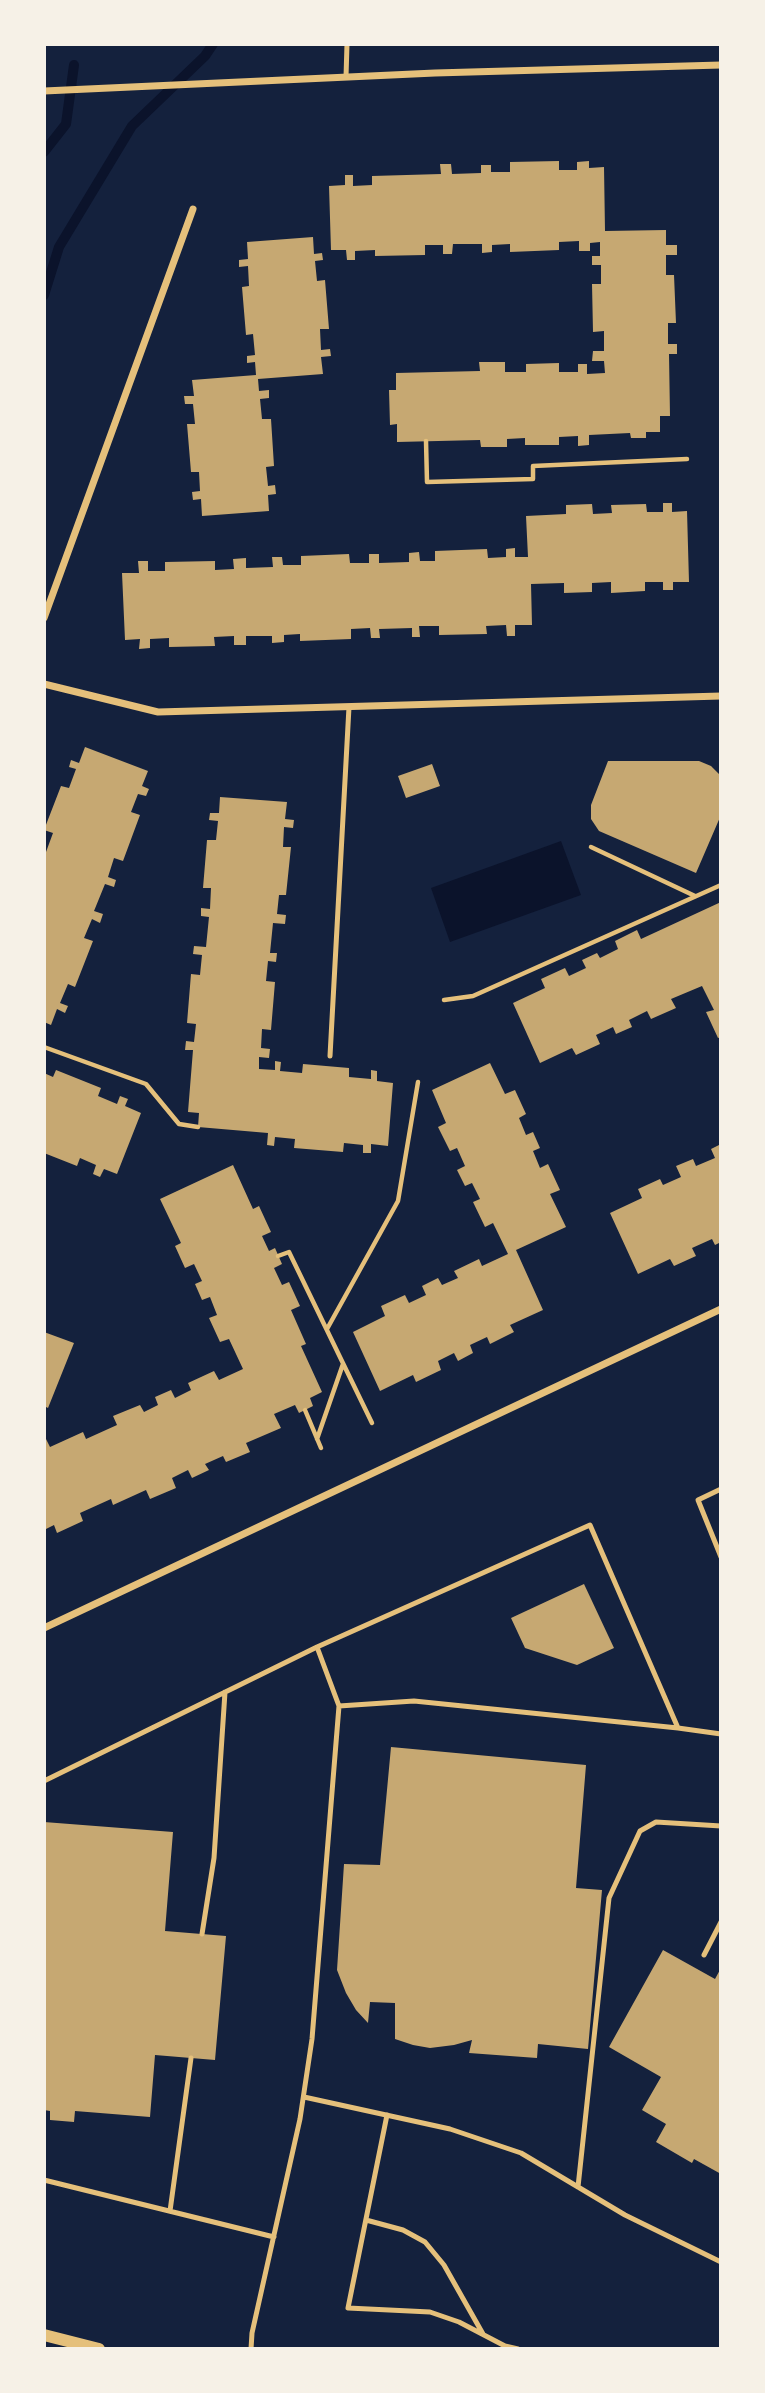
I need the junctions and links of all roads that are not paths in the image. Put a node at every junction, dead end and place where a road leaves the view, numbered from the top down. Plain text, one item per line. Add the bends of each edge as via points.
1 (348, 44) edge
2 (721, 65) edge
3 (346, 76) junction
4 (44, 91) edge
5 (193, 209) dead end
6 (44, 618) edge
7 (44, 684) edge
8 (721, 696) edge
9 (349, 707) junction
10 (330, 1056) dead end
11 (721, 1309) edge
12 (721, 1489) edge
13 (721, 1557) edge
14 (44, 1628) edge
15 (317, 1647) junction
16 (225, 1692) junction
17 (339, 1706) junction
18 (678, 1728) junction
19 (721, 1734) edge
20 (44, 1781) edge
21 (721, 1826) edge
22 (721, 1922) edge
23 (202, 1934) dead end
24 (704, 1955) dead end
25 (191, 2058) dead end
26 (304, 2097) junction
27 (387, 2115) junction
28 (44, 2180) edge
29 (578, 2187) junction
30 (170, 2211) junction
31 (366, 2220) junction
32 (274, 2237) junction
33 (721, 2262) edge
34 (483, 2334) junction
35 (44, 2335) edge
36 (99, 2349) edge
37 (251, 2349) edge
38 (518, 2349) edge

1 - 3 lane
2 - 3 street
3 - 4 street
5 - 6 street
7 - 9 street via 158,712
8 - 9 street
9 - 10 lane
11 - 14 street
12 - 13 lane via 698,1500
15 - 16 lane
15 - 17 lane
15 - 18 lane via 590,1524
16 - 20 lane
16 - 23 lane via 214,1858
17 - 18 lane via 414,1702
17 - 26 lane
18 - 19 lane
21 - 29 lane via 656,1822 640,1831 609,1898
22 - 24 lane
25 - 30 lane
26 - 27 lane
26 - 32 lane
27 - 29 lane via 450,2129 521,2154
27 - 31 lane
28 - 30 lane
29 - 33 lane
30 - 32 lane
31 - 34 lane via 403,2230 425,2242
31 - 34 lane via 348,2308 430,2312
32 - 37 lane
34 - 38 lane
35 - 36 street

